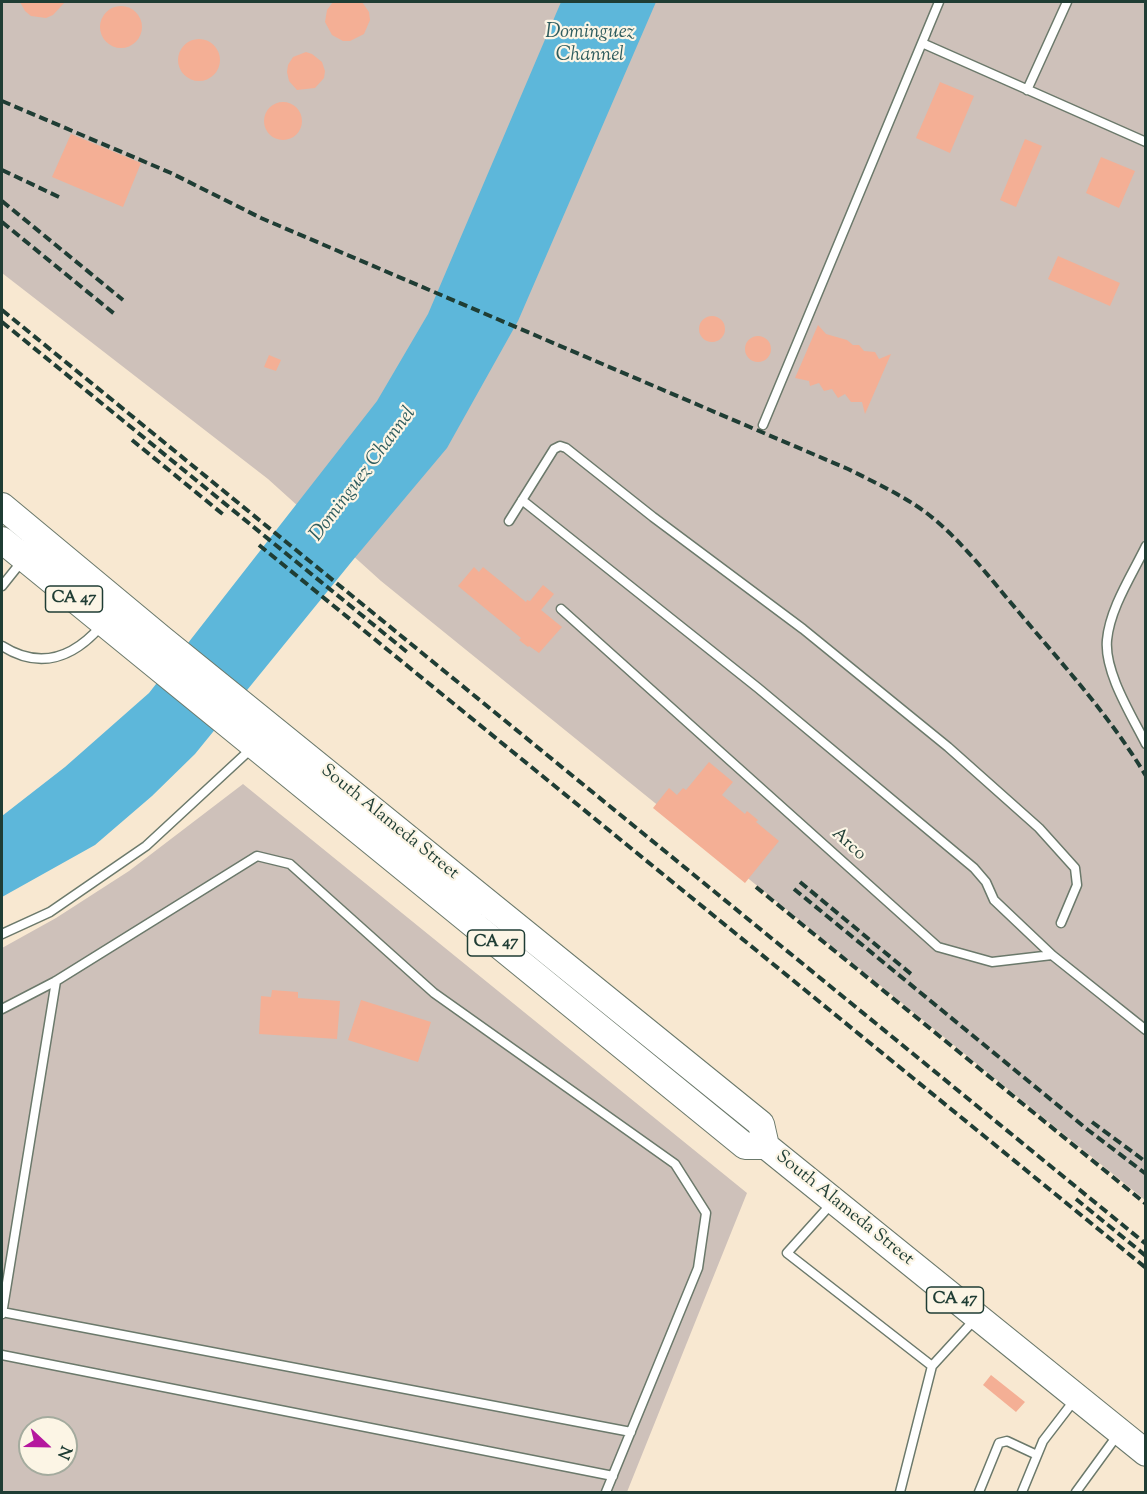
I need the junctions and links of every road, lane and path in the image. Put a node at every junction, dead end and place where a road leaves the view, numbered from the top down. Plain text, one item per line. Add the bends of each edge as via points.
1 (939, 2) edge
2 (1067, 2) edge
3 (922, 43) junction
4 (1027, 90) junction
5 (1146, 142) edge
6 (763, 425) dead end
7 (522, 500) junction
8 (2, 506) edge
9 (509, 521) dead end
10 (2, 540) edge
11 (1146, 546) edge
12 (24, 558) junction
13 (2, 586) edge
14 (561, 609) dead end
15 (104, 623) junction
16 (2, 646) edge
17 (154, 649) junction
18 (251, 743) junction
19 (1146, 744) edge
20 (1061, 923) dead end
21 (2, 934) edge
22 (1052, 955) junction
23 (56, 981) junction
24 (2, 1009) edge
25 (1146, 1030) edge
26 (766, 1146) junction
27 (834, 1201) junction
28 (2, 1313) edge
29 (977, 1317) junction
30 (2, 1354) edge
31 (932, 1366) junction
32 (1077, 1398) junction
33 (631, 1432) junction
34 (1119, 1432) junction
35 (1146, 1453) edge
36 (1037, 1455) junction
37 (613, 1476) junction
38 (606, 1492) edge
39 (900, 1492) edge
40 (979, 1492) edge
41 (1022, 1492) edge
42 (1076, 1492) edge

1 - 3 lane
2 - 4 lane
3 - 4 lane
3 - 6 lane
4 - 5 lane
7 - 9 lane
7 - 20 lane via 554,449 566,447 803,629 939,739 1070,860 1078,878
7 - 22 lane via 758,688 974,868 994,900
8 - 17 main road, South Alameda Street / CA 47
10 - 12 main road, South Alameda Street / CA 47
11 - 19 lane via 1114,612 1107,642 1111,672
12 - 13 lane
12 - 15 main road, South Alameda Street / CA 47
14 - 22 lane, Arco via 938,947 992,962
15 - 16 lane via 83,644 55,658 31,660
15 - 17 main road, South Alameda Street / CA 47
17 - 18 main road, South Alameda Street / CA 47
17 - 26 main road, South Alameda Street / CA 47 via 258,717 761,1124
18 - 21 lane via 146,846 50,912
18 - 26 main road, South Alameda Street / CA 47 via 745,1146
22 - 25 lane
23 - 24 lane
23 - 28 lane
23 - 33 lane via 257,856 290,864 434,993 675,1164 706,1213 698,1268
26 - 27 main road, South Alameda Street / CA 47
27 - 29 main road, South Alameda Street / CA 47
27 - 31 lane via 787,1253
28 - 33 lane
29 - 31 lane
29 - 32 main road, South Alameda Street / CA 47
30 - 37 lane
31 - 39 lane
32 - 34 main road, South Alameda Street / CA 47
32 - 36 lane via 1043,1441
33 - 37 lane
34 - 35 main road, South Alameda Street / CA 47
34 - 42 lane
36 - 40 lane via 1007,1441 999,1443
36 - 41 lane
37 - 38 lane

